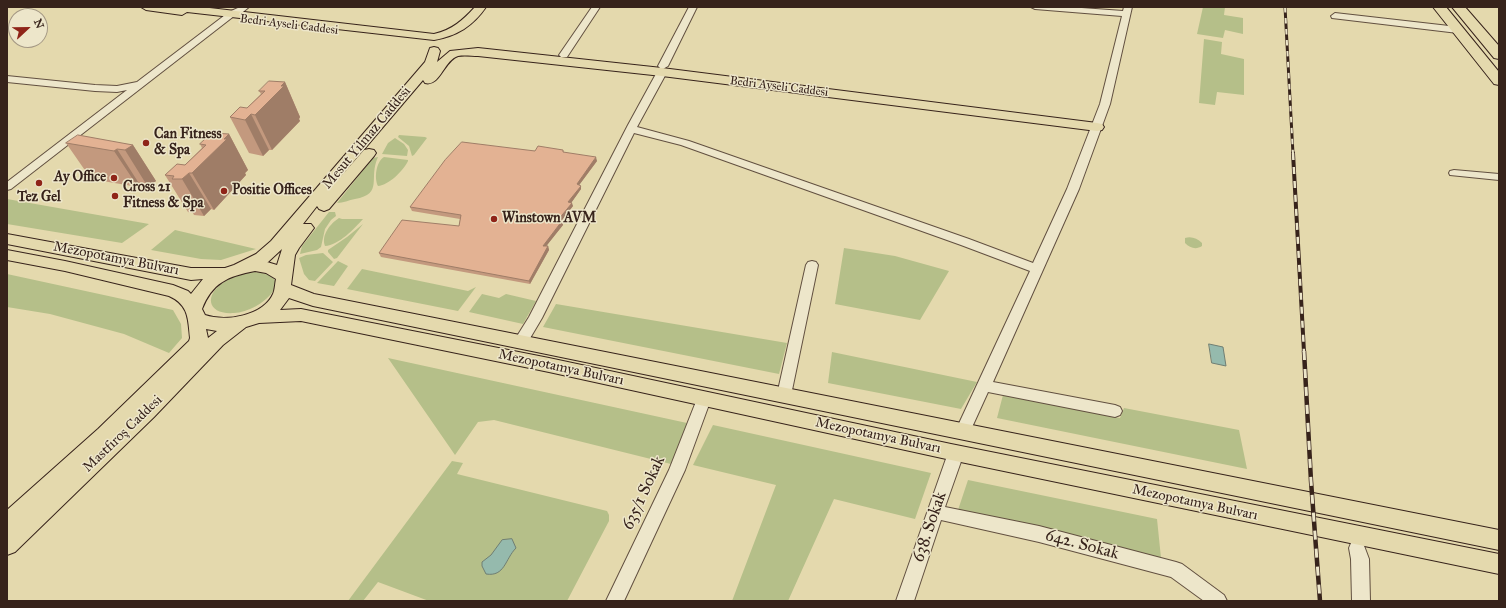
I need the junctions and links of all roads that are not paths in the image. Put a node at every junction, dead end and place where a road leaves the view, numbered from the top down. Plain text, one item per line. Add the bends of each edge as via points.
1 (146, 7) edge
2 (172, 7) edge
3 (481, 7) edge
4 (490, 7) edge
5 (596, 7) edge
6 (693, 7) edge
7 (1035, 7) edge
8 (1439, 7) edge
9 (1449, 7) edge
10 (1458, 7) edge
11 (1467, 7) edge
12 (1127, 11) edge
13 (236, 14) edge
14 (1335, 16) dead end
15 (1458, 30) junction
16 (446, 36) junction
17 (471, 36) junction
18 (1499, 46) edge
19 (433, 49) junction
20 (457, 54) junction
21 (564, 55) junction
22 (1499, 55) edge
23 (1499, 68) edge
24 (663, 69) junction
25 (7, 79) edge
26 (1499, 81) edge
27 (142, 84) junction
28 (1098, 123) junction
29 (631, 129) junction
30 (1454, 173) dead end
31 (1499, 177) edge
32 (7, 187) edge
33 (7, 239) edge
34 (7, 255) edge
35 (812, 265) dead end
36 (1036, 268) junction
37 (233, 271) junction
38 (285, 283) junction
39 (194, 313) junction
40 (257, 317) junction
41 (239, 324) junction
42 (521, 341) junction
43 (984, 386) junction
44 (784, 395) junction
45 (704, 398) junction
46 (1115, 411) dead end
47 (963, 432) junction
48 (956, 453) junction
49 (935, 512) junction
50 (7, 524) edge
51 (1499, 540) edge
52 (7, 545) edge
53 (1357, 548) dead end
54 (1499, 564) edge
55 (615, 601) edge
56 (905, 601) edge
57 (1218, 601) edge
58 (1361, 601) edge

1 - 13 main road, Bedri Ayseli Caddesi
2 - 13 main road, Bedri Ayseli Caddesi
3 - 16 main road via 462,27
4 - 17 main road
5 - 21 street
6 - 24 street
7 - 12 street
8 - 15 highway
9 - 23 highway
10 - 22 highway
11 - 18 highway
12 - 28 street via 1106,104
13 - 16 main road, Bedri Ayseli Caddesi via 422,36
13 - 19 main road, Bedri Ayseli Caddesi via 421,42
13 - 27 street via 223,30 158,79
14 - 15 street
15 - 26 highway
16 - 17 main road, Bedri Ayseli Caddesi
16 - 19 main road via 435,41
17 - 20 main road, Mesut Yılmaz Caddesi via 474,45
17 - 21 main road, Bedri Ayseli Caddesi via 488,46
19 - 20 main road, Bedri Ayseli Caddesi via 441,54
19 - 37 main road, Mesut Yılmaz Caddesi via 431,63 277,245 262,258
20 - 24 main road, Bedri Ayseli Caddesi via 478,52
20 - 38 main road, Mesut Yılmaz Caddesi via 442,64 292,246 285,261
21 - 24 main road, Bedri Ayseli Caddesi
24 - 28 main road, Bedri Ayseli Caddesi
24 - 29 street
25 - 27 street via 117,89
27 - 32 street
28 - 36 street via 1073,190
29 - 36 street via 693,146
29 - 42 street
30 - 31 street
33 - 37 main road, Mezopotamya Bulvarı via 191,274
34 - 39 main road, Mezopotamya Bulvarı via 173,291 182,294
35 - 44 street
36 - 43 street
37 - 38 main road via 255,266 268,267 278,271
37 - 39 main road via 212,281 201,290 195,300
38 - 40 main road via 283,294 276,304
38 - 42 main road, Mezopotamya Bulvarı via 297,295 313,300
39 - 41 main road via 203,323 213,326
39 - 50 main road, Mastfıroş Caddesi via 199,338 196,345 105,435
40 - 41 main road
40 - 45 main road, Mezopotamya Bulvarı via 301,315
41 - 52 main road, Mastfıroş Caddesi via 217,340 147,412
42 - 44 main road, Mezopotamya Bulvarı
43 - 46 street
43 - 47 street
44 - 47 main road, Mezopotamya Bulvarı
45 - 48 main road, Mezopotamya Bulvarı
45 - 55 street, 635/1 Sokak via 677,470
47 - 51 main road, Mezopotamya Bulvarı
48 - 49 street, 638. Sokak
48 - 54 main road, Mezopotamya Bulvarı
49 - 56 street, 638. Sokak
49 - 57 street, 642. Sokak via 1039,534 1176,570
53 - 58 street via 1360,559

